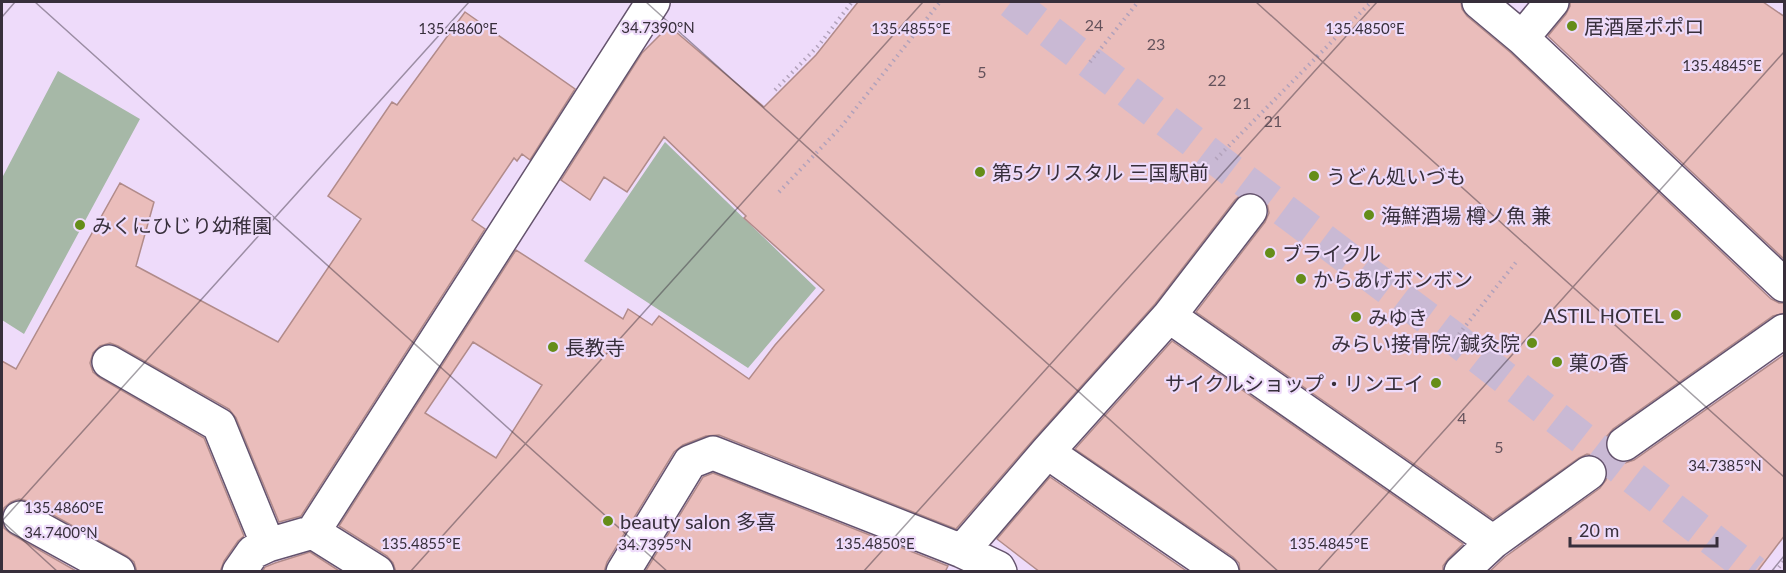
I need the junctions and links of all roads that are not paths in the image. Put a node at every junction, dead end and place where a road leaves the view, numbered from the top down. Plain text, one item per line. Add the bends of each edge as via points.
1 (653, 2) edge
2 (1479, 2) edge
3 (1552, 2) edge
4 (1521, 38) junction
5 (1250, 211) dead end
6 (1785, 285) edge
7 (1168, 316) junction
8 (1785, 331) edge
9 (109, 362) dead end
10 (1624, 444) dead end
11 (1047, 452) junction
12 (1589, 473) dead end
13 (20, 518) dead end
14 (313, 532) junction
15 (1493, 542) junction
16 (268, 545) junction
17 (962, 551) junction
18 (118, 572) edge
19 (239, 572) edge
20 (377, 572) edge
21 (623, 572) edge
22 (1000, 572) edge
23 (1222, 572) edge
24 (1461, 572) edge

1 - 14 street
2 - 4 street
3 - 4 street
4 - 6 street
5 - 7 street
7 - 11 street
7 - 15 street
8 - 10 street
9 - 16 street via 219,425
11 - 17 street
11 - 23 street
12 - 15 street
13 - 18 street
14 - 16 street
14 - 20 street
15 - 24 street
16 - 19 street via 253,552
17 - 21 street via 713,453 690,462
17 - 22 street

